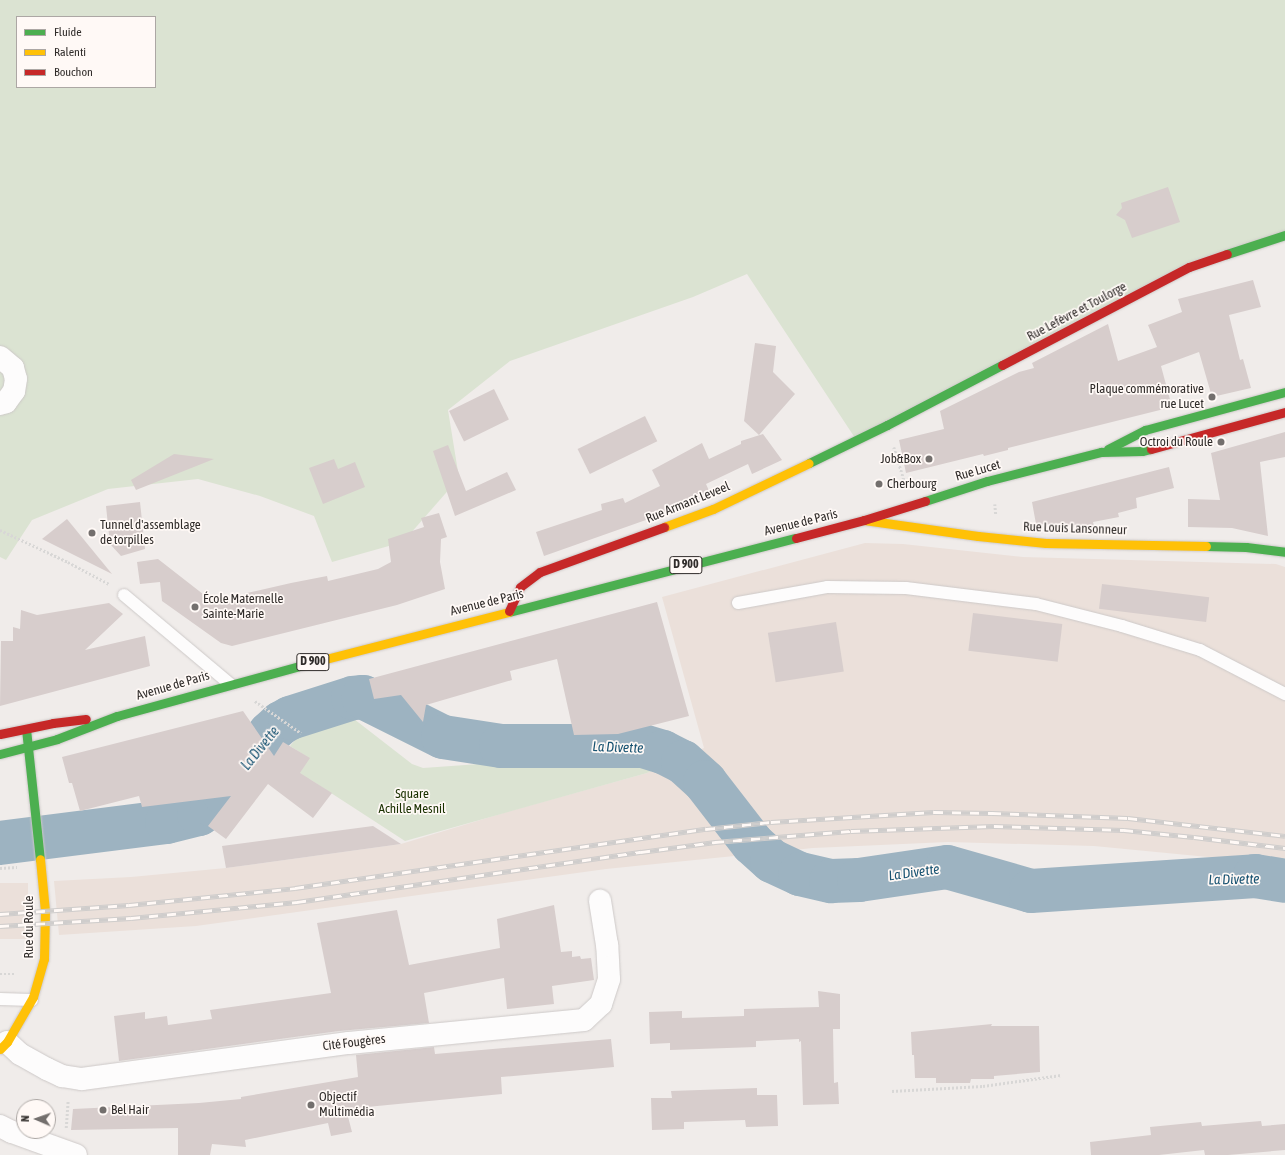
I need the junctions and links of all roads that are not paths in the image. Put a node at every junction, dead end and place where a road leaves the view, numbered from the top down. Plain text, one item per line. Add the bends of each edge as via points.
1 (1285, 235) edge
2 (0, 357) edge
3 (1285, 392) edge
4 (0, 404) edge
5 (1285, 412) edge
6 (887, 425) joint
7 (1101, 452) junction
8 (864, 520) junction
9 (1285, 552) edge
10 (124, 595) road end
11 (738, 603) dead end
12 (509, 611) junction
13 (230, 684) junction
14 (1285, 694) edge
15 (117, 716) junction
16 (26, 729) junction
17 (0, 734) edge
18 (28, 747) junction
19 (0, 754) edge
20 (600, 901) dead end
21 (0, 999) edge
22 (32, 1000) junction
23 (4, 1045) edge
24 (0, 1126) edge
25 (76, 1155) edge

1 - 6 main road, Rue Lefèvre et Toulorge via 1189,267
2 - 4 street via 13,368 16,379 14,391 6,402
3 - 7 main road, Rue Lucet via 1145,430
5 - 7 main road, Rue Lucet via 1142,451
6 - 12 main road, Rue Armant Leveel via 713,509 540,572 520,587
7 - 8 main road, Rue Lucet via 987,481
8 - 9 main road, Rue Louis Lansonneur / D 900 via 1046,543 1246,547
8 - 12 main road, Avenue de Paris / D 900
10 - 13 lane
11 - 14 lane via 827,587 906,588 1036,604 1122,626 1200,650
12 - 13 main road, Avenue de Paris / D 900
13 - 15 main road, Avenue de Paris / D 900
15 - 16 main road, Avenue de Paris / D 900 via 53,723
15 - 18 main road, Avenue de Paris / D 900
16 - 17 main road, Avenue de Paris / D 900
16 - 18 main road
18 - 19 main road, Avenue de Paris / D 900
18 - 22 main road, Rue du Roule via 45,911 44,959
20 - 23 street, Cité Fougères via 609,979 601,1004 584,1020 349,1043 82,1079 62,1076
21 - 22 lane
22 - 23 main road, Rue du Roule
24 - 25 street

